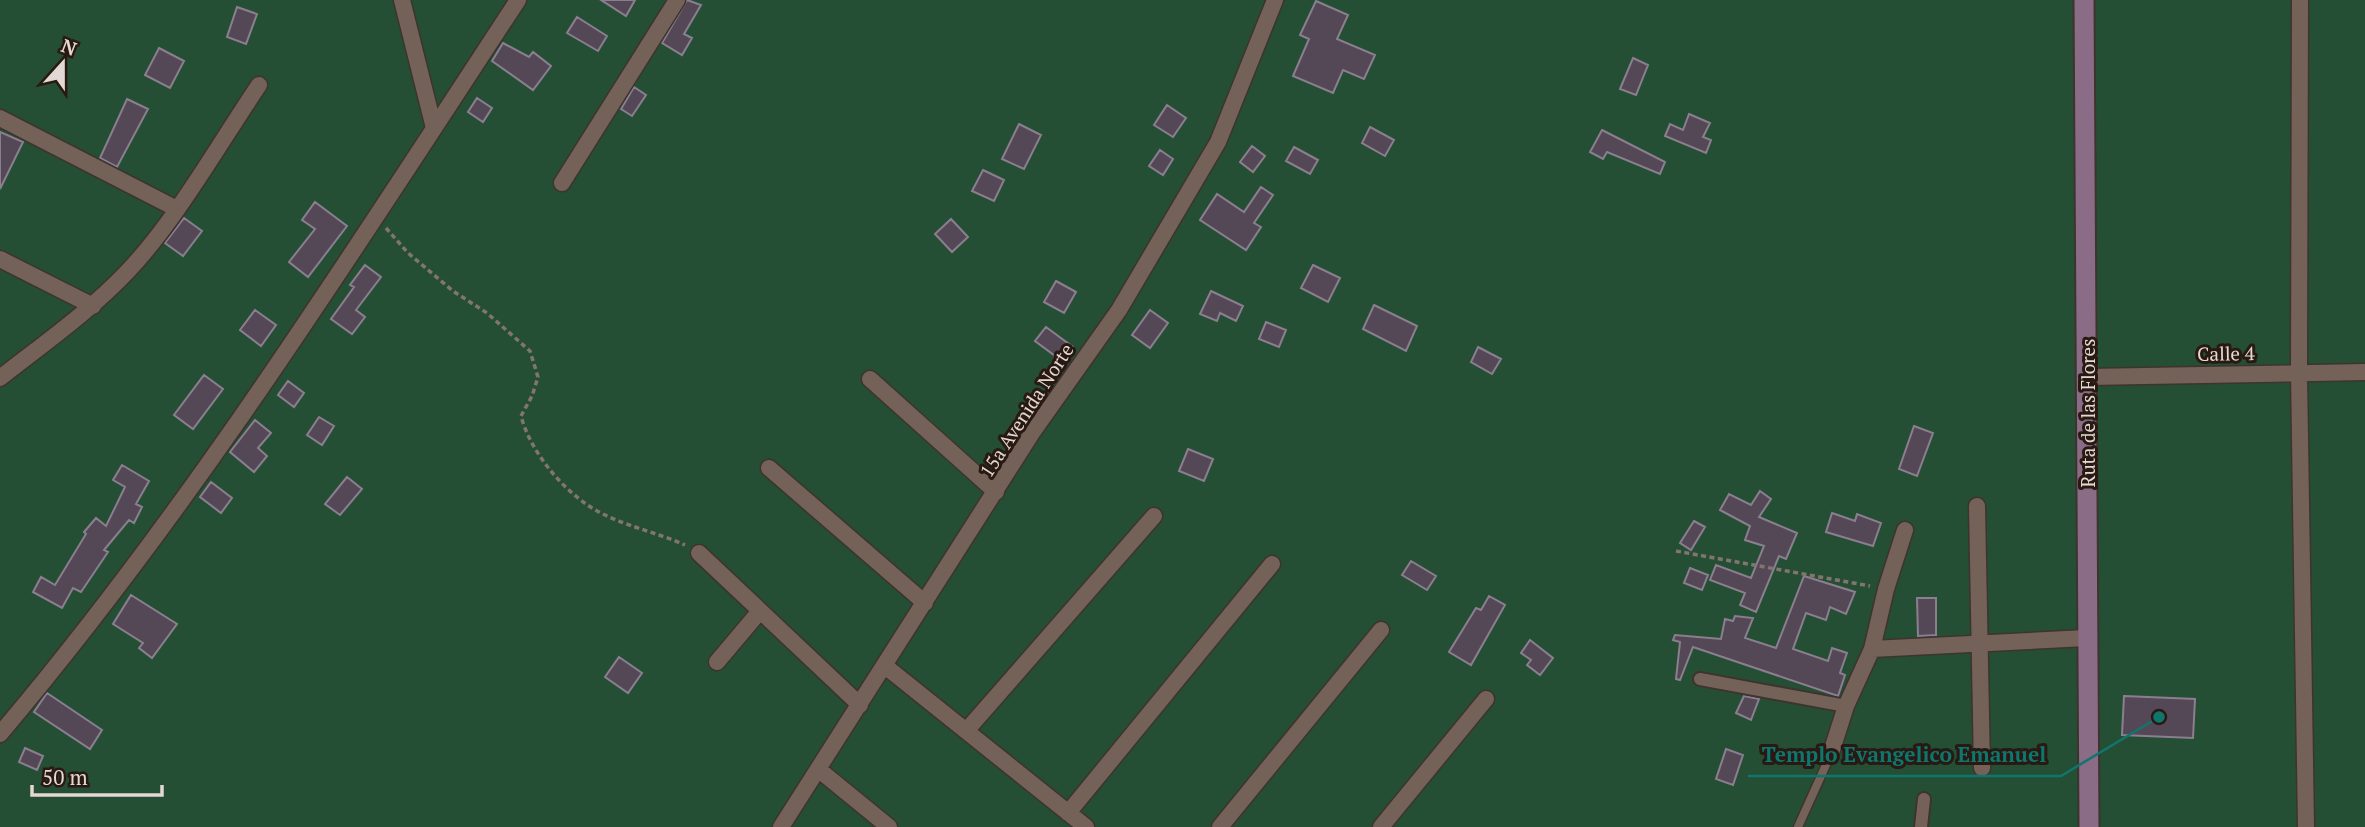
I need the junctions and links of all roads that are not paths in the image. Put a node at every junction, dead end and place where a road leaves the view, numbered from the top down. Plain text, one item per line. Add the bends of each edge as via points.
1 (402, 0) edge
2 (518, 0) edge
3 (677, 0) edge
4 (2084, 0) edge
5 (2300, 0) edge
6 (1270, 2) edge
7 (259, 85) dead end
8 (0, 118) edge
9 (434, 128) junction
10 (562, 183) dead end
11 (176, 208) junction
12 (0, 259) edge
13 (93, 306) junction
14 (2365, 372) edge
15 (2299, 373) junction
16 (2088, 377) junction
17 (0, 378) edge
18 (870, 379) dead end
19 (769, 468) dead end
20 (996, 492) junction
21 (1977, 506) dead end
22 (1154, 516) dead end
23 (1905, 530) dead end
24 (699, 553) road end
25 (1272, 564) dead end
26 (925, 603) junction
27 (760, 611) junction
28 (1381, 630) dead end
29 (2086, 638) junction
30 (1980, 646) junction
31 (1872, 649) junction
32 (717, 662) dead end
33 (885, 666) junction
34 (1700, 679) dead end
35 (1486, 699) dead end
36 (860, 705) junction
37 (1846, 706) junction
38 (966, 731) junction
39 (0, 734) edge
40 (1830, 756) joint
41 (1982, 768) dead end
42 (818, 769) junction
43 (1924, 799) dead end
44 (1068, 813) junction
45 (781, 827) edge
46 (889, 827) edge
47 (1086, 827) edge
48 (1220, 827) edge
49 (1381, 827) edge
50 (1798, 827) edge
51 (1922, 827) edge
52 (2089, 827) edge
53 (2306, 827) edge

1 - 9 street
2 - 9 street
3 - 10 street
4 - 16 main road, Ruta de las Flores
5 - 15 street
6 - 20 street, 15a Avenida Norte via 1218,142 1119,310
7 - 11 street
8 - 11 street
9 - 39 street via 126,579
11 - 13 street via 128,271
12 - 13 street
13 - 17 street
14 - 15 street, Calle 4
15 - 16 street, Calle 4
15 - 53 street
16 - 29 main road, Ruta de las Flores
18 - 20 street
19 - 26 street
20 - 26 street, 15a Avenida Norte
21 - 30 street
22 - 38 street
23 - 31 street
24 - 27 street
25 - 44 street
26 - 33 street, 15a Avenida Norte
27 - 32 street
27 - 36 street
28 - 48 street
29 - 30 street
29 - 52 main road, Ruta de las Flores
30 - 31 street
30 - 41 street
31 - 37 street
33 - 36 street, 15a Avenida Norte
33 - 38 street
34 - 37 street
35 - 49 street
36 - 42 street, 15a Avenida Norte
37 - 40 street
38 - 44 street
40 - 50 lane
42 - 45 street, 15a Avenida Norte
42 - 46 street
43 - 51 street
44 - 47 street

